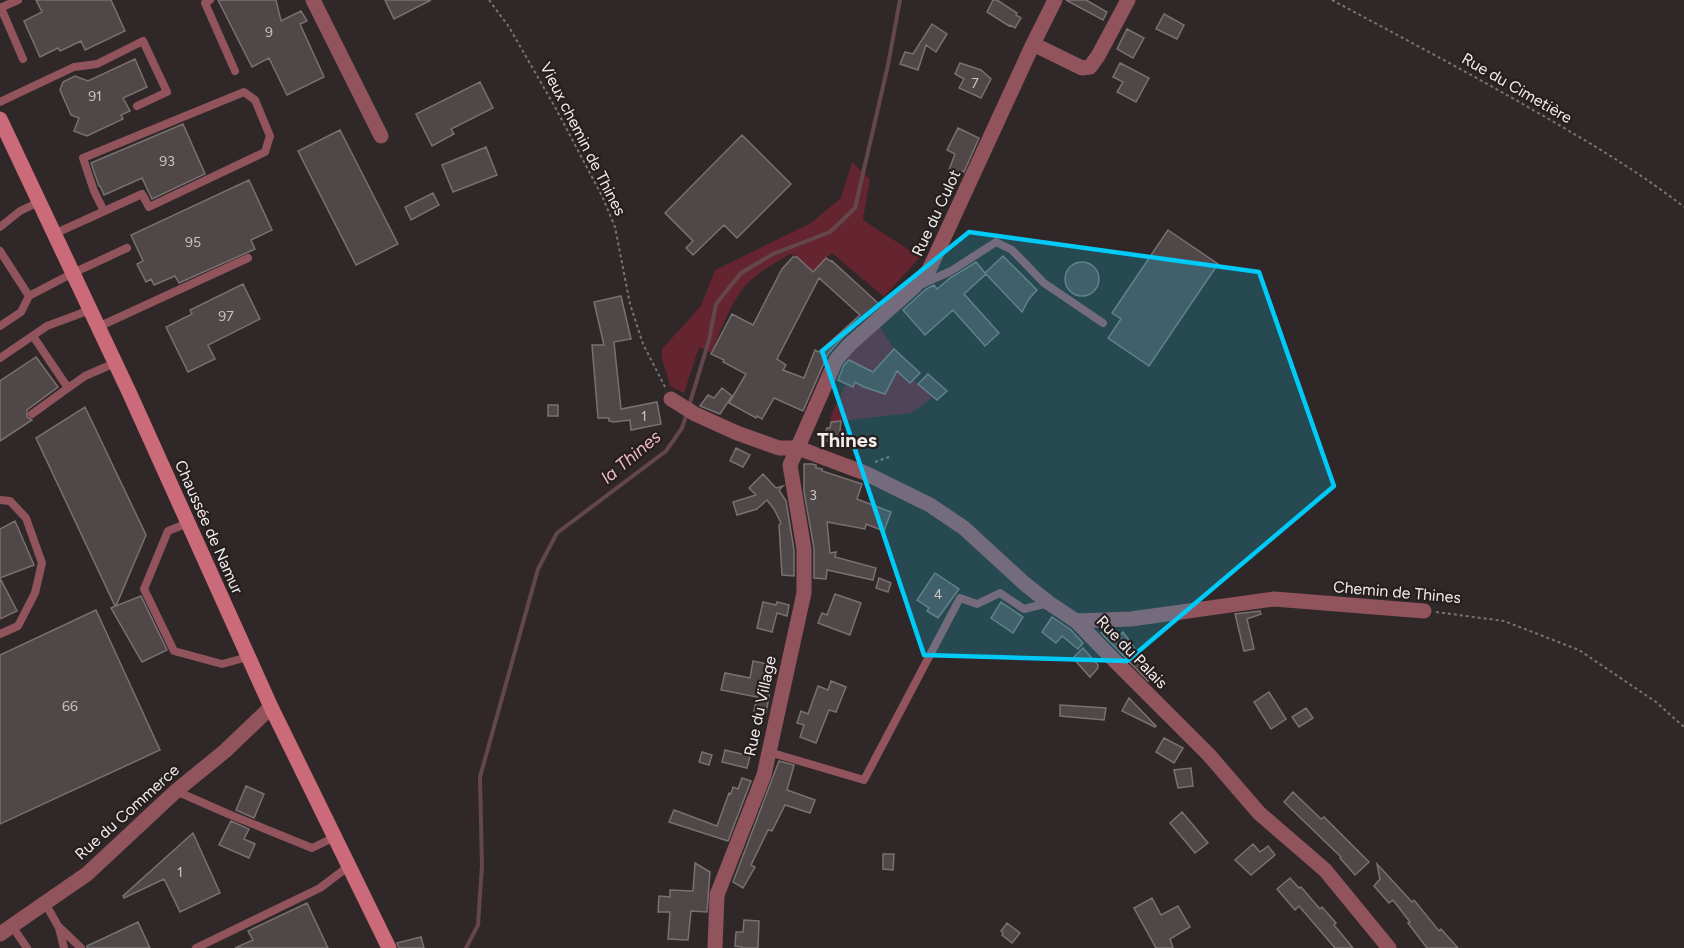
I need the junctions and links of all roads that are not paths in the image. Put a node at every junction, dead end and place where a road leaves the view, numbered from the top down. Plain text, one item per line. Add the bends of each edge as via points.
1 (18, 0) edge
2 (210, 0) edge
3 (314, 0) edge
4 (1055, 0) edge
5 (1128, 0) edge
6 (1, 8) edge
7 (1033, 44) junction
8 (23, 59) dead end
9 (235, 71) dead end
10 (0, 102) edge
11 (137, 106) dead end
12 (0, 119) edge
13 (381, 136) dead end
14 (39, 202) junction
15 (104, 211) junction
16 (0, 227) edge
17 (54, 234) junction
18 (127, 248) dead end
19 (0, 251) edge
20 (248, 258) dead end
21 (73, 273) junction
22 (913, 288) junction
23 (28, 296) junction
24 (90, 310) junction
25 (1103, 323) dead end
26 (0, 326) edge
27 (98, 327) junction
28 (33, 336) junction
29 (0, 358) edge
30 (115, 363) junction
31 (68, 388) junction
32 (671, 399) road end
33 (32, 414) dead end
34 (779, 448) junction
35 (798, 448) junction
36 (790, 465) junction
37 (0, 500) edge
38 (188, 523) junction
39 (1049, 603) junction
40 (1424, 611) road end
41 (1076, 621) junction
42 (0, 634) edge
43 (248, 657) junction
44 (271, 707) junction
45 (769, 752) junction
46 (176, 791) junction
47 (335, 837) junction
48 (349, 866) junction
49 (45, 903) junction
50 (58, 926) junction
51 (6, 930) edge
52 (27, 948) edge
53 (64, 948) edge
54 (81, 948) edge
55 (196, 948) edge
56 (388, 948) edge
57 (715, 948) edge
58 (1389, 948) edge

1 - 6 lane
2 - 9 lane via 204,3
3 - 13 street
4 - 7 street, Rue du Culot
5 - 7 street via 1090,67 1082,68
6 - 8 lane
7 - 22 street, Rue du Culot via 929,270
10 - 11 lane via 75,67 97,64 143,41 167,92
12 - 14 main road, Chaussée de Namur
14 - 16 lane
14 - 17 main road, Chaussée de Namur
15 - 15 lane via 142,194 149,207 265,152 270,136 255,100 244,92 83,158
15 - 17 lane
17 - 21 main road, Chaussée de Namur
18 - 21 lane
19 - 23 lane
20 - 27 lane
21 - 23 lane
21 - 24 main road, Chaussée de Namur
22 - 25 lane via 951,271 996,242 1012,250 1044,283
22 - 35 street, Rue du Culot via 836,360
23 - 26 lane via 21,312
24 - 27 main road, Chaussée de Namur
24 - 28 lane via 47,326
27 - 30 main road, Chaussée de Namur
28 - 29 lane
28 - 31 lane
30 - 31 lane
30 - 38 main road, Chaussée de Namur
31 - 33 lane
32 - 34 street via 695,414
34 - 35 street
34 - 36 street, Rue du Village
35 - 36 street
35 - 39 street, Rue du Palais via 865,473 930,506 964,528
36 - 45 street, Rue du Village via 804,549 804,593
37 - 42 lane via 10,501 26,518 42,563 35,593 18,626
38 - 43 main road, Chaussée de Namur
38 - 43 lane via 168,531 144,590 174,651 222,664
39 - 41 street, Rue du Palais
39 - 45 lane via 1024,609 1000,593 977,604 960,598 864,780
40 - 41 street, Chemin de Thines via 1274,599 1131,619
41 - 58 street, Rue du Palais via 1209,755 1260,813 1325,870
43 - 44 main road, Chaussée de Namur
44 - 46 street, Rue du Commerce
44 - 47 main road, Chaussée de Namur
45 - 57 street, Rue du Village via 764,775 717,895
46 - 47 lane via 312,848
46 - 49 street, Rue du Commerce via 87,874
47 - 48 main road, Chaussée de Namur
48 - 55 lane via 320,888
48 - 56 main road, Chaussée de Namur
49 - 50 lane
49 - 51 street, Rue du Commerce
50 - 53 lane
50 - 54 lane
51 - 52 lane

